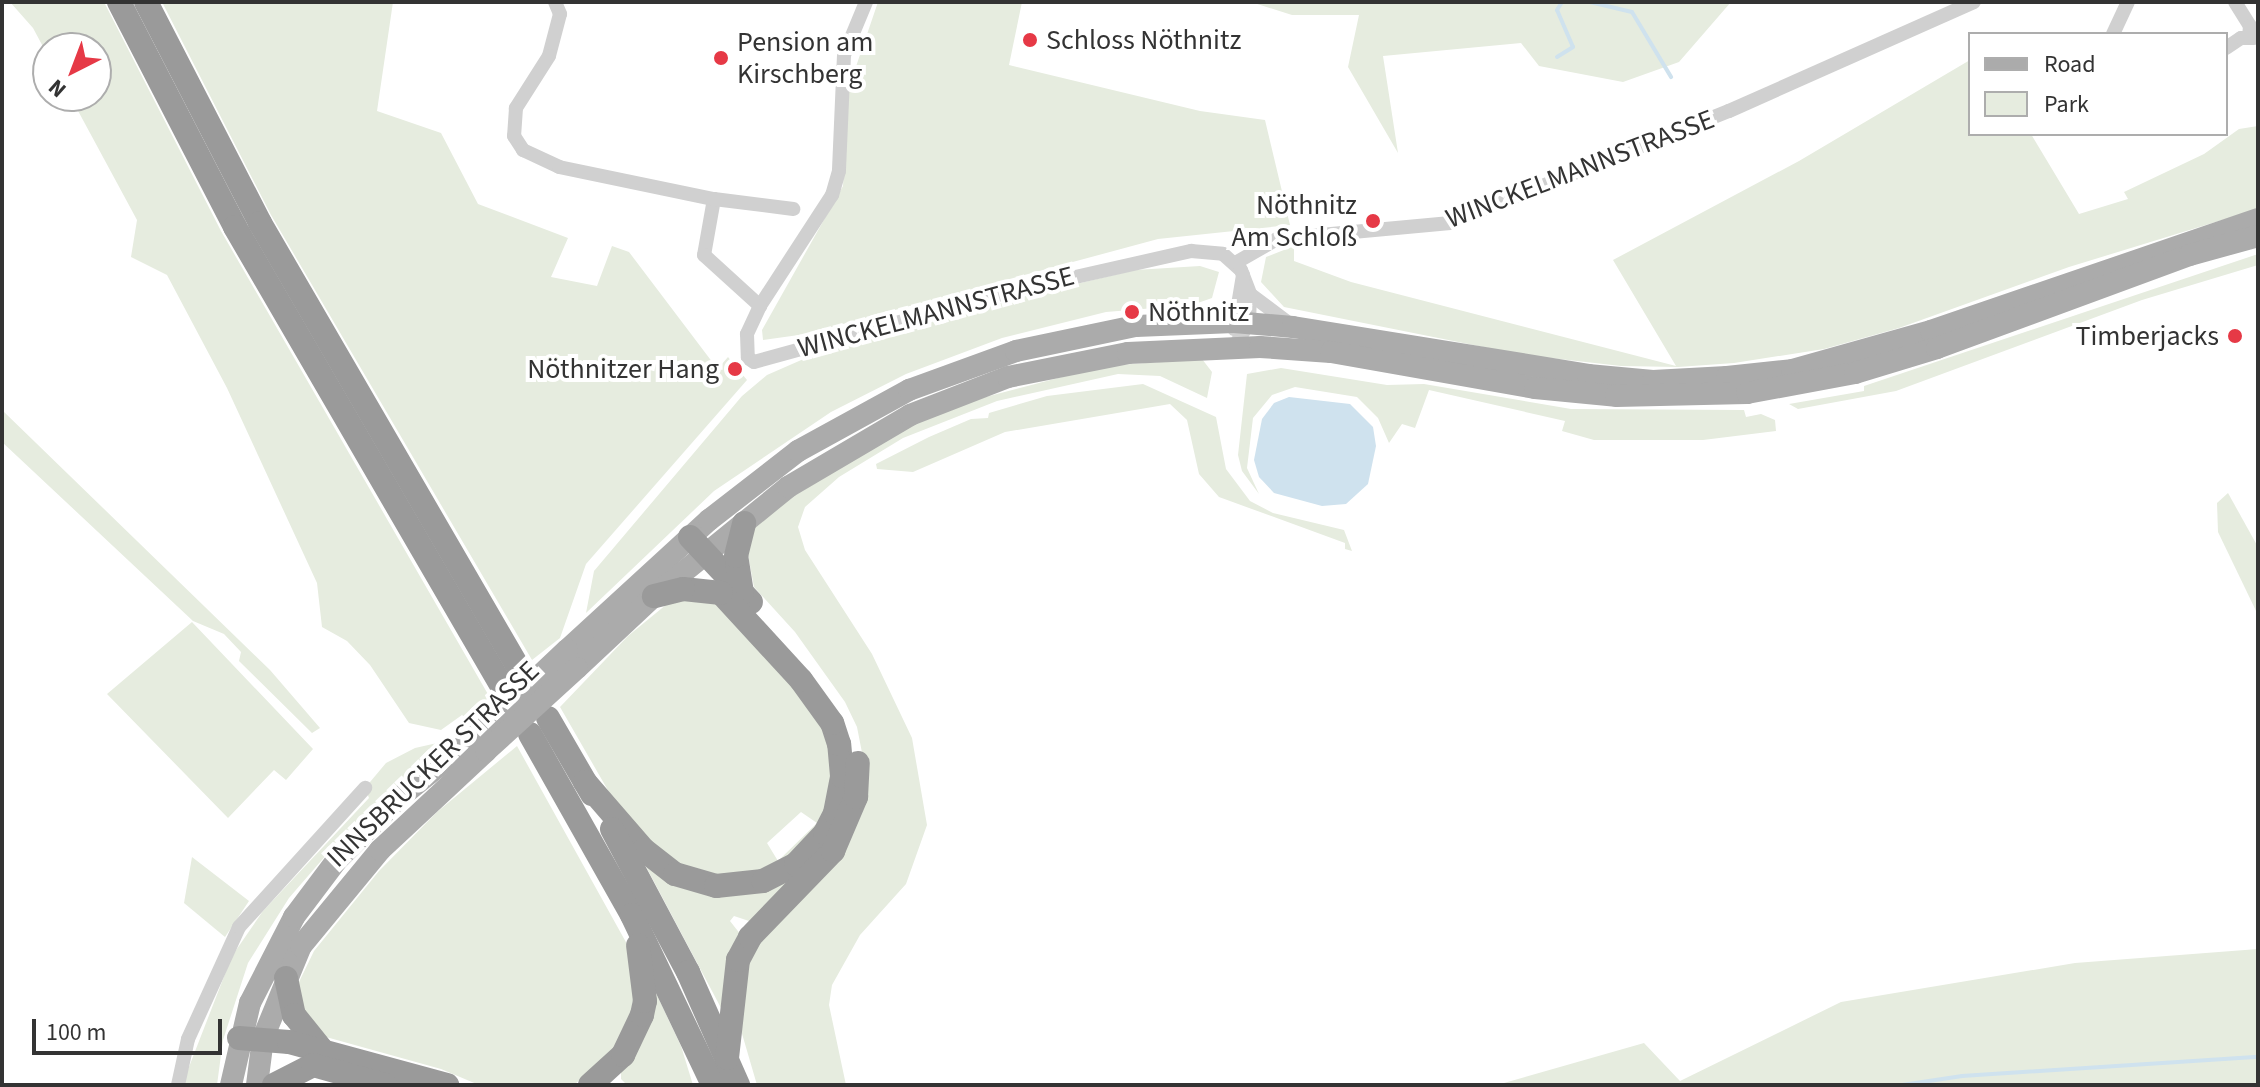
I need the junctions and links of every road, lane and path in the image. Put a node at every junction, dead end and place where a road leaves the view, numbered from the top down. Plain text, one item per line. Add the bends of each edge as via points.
1 (119, 2) edge
2 (146, 2) edge
3 (555, 2) edge
4 (866, 2) edge
5 (1974, 2) edge
6 (2128, 2) edge
7 (2235, 2) edge
8 (2114, 32) edge
9 (2253, 38) edge
10 (2228, 47) edge
11 (714, 199) junction
12 (793, 209) dead end
13 (2258, 219) edge
14 (2258, 236) edge
15 (1240, 268) junction
16 (1250, 294) junction
17 (760, 306) junction
18 (1242, 322) junction
19 (1293, 327) junction
20 (1234, 347) junction
21 (736, 530) junction
22 (692, 551) junction
23 (731, 593) junction
24 (654, 596) junction
25 (572, 659) junction
26 (481, 743) junction
27 (585, 782) junction
28 (365, 788) dead end
29 (632, 915) junction
30 (286, 978) junction
31 (254, 1042) junction
32 (318, 1057) junction
33 (727, 1058) junction
34 (178, 1085) edge
35 (231, 1085) edge
36 (257, 1085) edge
37 (274, 1085) edge
38 (385, 1085) edge
39 (447, 1085) edge
40 (590, 1085) edge
41 (713, 1085) edge
42 (738, 1085) edge

1 - 2 highway via 220,200 513,682 260,223
3 - 11 street via 560,14 549,56 516,108 514,136 523,150 559,167
4 - 17 street via 844,55 839,171 832,195
5 - 15 street, WINCKELMANNSTRASSE via 1729,111 1450,223 1277,239
6 - 8 street
7 - 9 street
9 - 10 street
11 - 12 street
11 - 17 street via 704,255
13 - 19 main road via 1931,331 1792,370 1653,381
14 - 20 main road, INNSBRUCKER STRASSE via 2190,255 1937,348 1855,373 1747,393 1616,396 1535,388 1331,352
15 - 16 street
15 - 17 street, WINCKELMANNSTRASSE via 1206,251 1158,255 754,362 744,351
15 - 18 street
16 - 18 street
16 - 19 street
18 - 19 main road
18 - 20 street
18 - 22 main road via 1101,332 952,372 882,403 798,451
20 - 21 main road, INNSBRUCKER STRASSE via 1092,359 958,394 851,447
21 - 22 main road, INNSBRUCKER STRASSE
21 - 23 highway
22 - 23 highway
22 - 24 main road, INNSBRUCKER STRASSE
22 - 25 main road
23 - 24 highway via 694,589
23 - 27 highway via 832,723 842,776 825,833 783,872 747,885 716,886 675,874 644,850
23 - 33 highway via 840,707 858,764 856,797 833,851 750,937 738,960
24 - 25 main road, INNSBRUCKER STRASSE
25 - 26 main road, INNSBRUCKER STRASSE, bridge
26 - 30 main road, INNSBRUCKER STRASSE via 344,889 301,946
26 - 31 main road, INNSBRUCKER STRASSE via 399,798 336,861 278,941
27 - 29 highway via 539,726
27 - 33 highway via 660,917
28 - 34 street via 239,927 188,1039
29 - 40 highway via 644,979 642,1015 623,1055
29 - 41 highway
30 - 31 main road, INNSBRUCKER STRASSE
30 - 32 highway via 294,1015
31 - 32 highway
31 - 35 main road, INNSBRUCKER STRASSE
31 - 36 main road, INNSBRUCKER STRASSE
32 - 37 highway
32 - 38 highway
32 - 39 highway
33 - 42 highway

